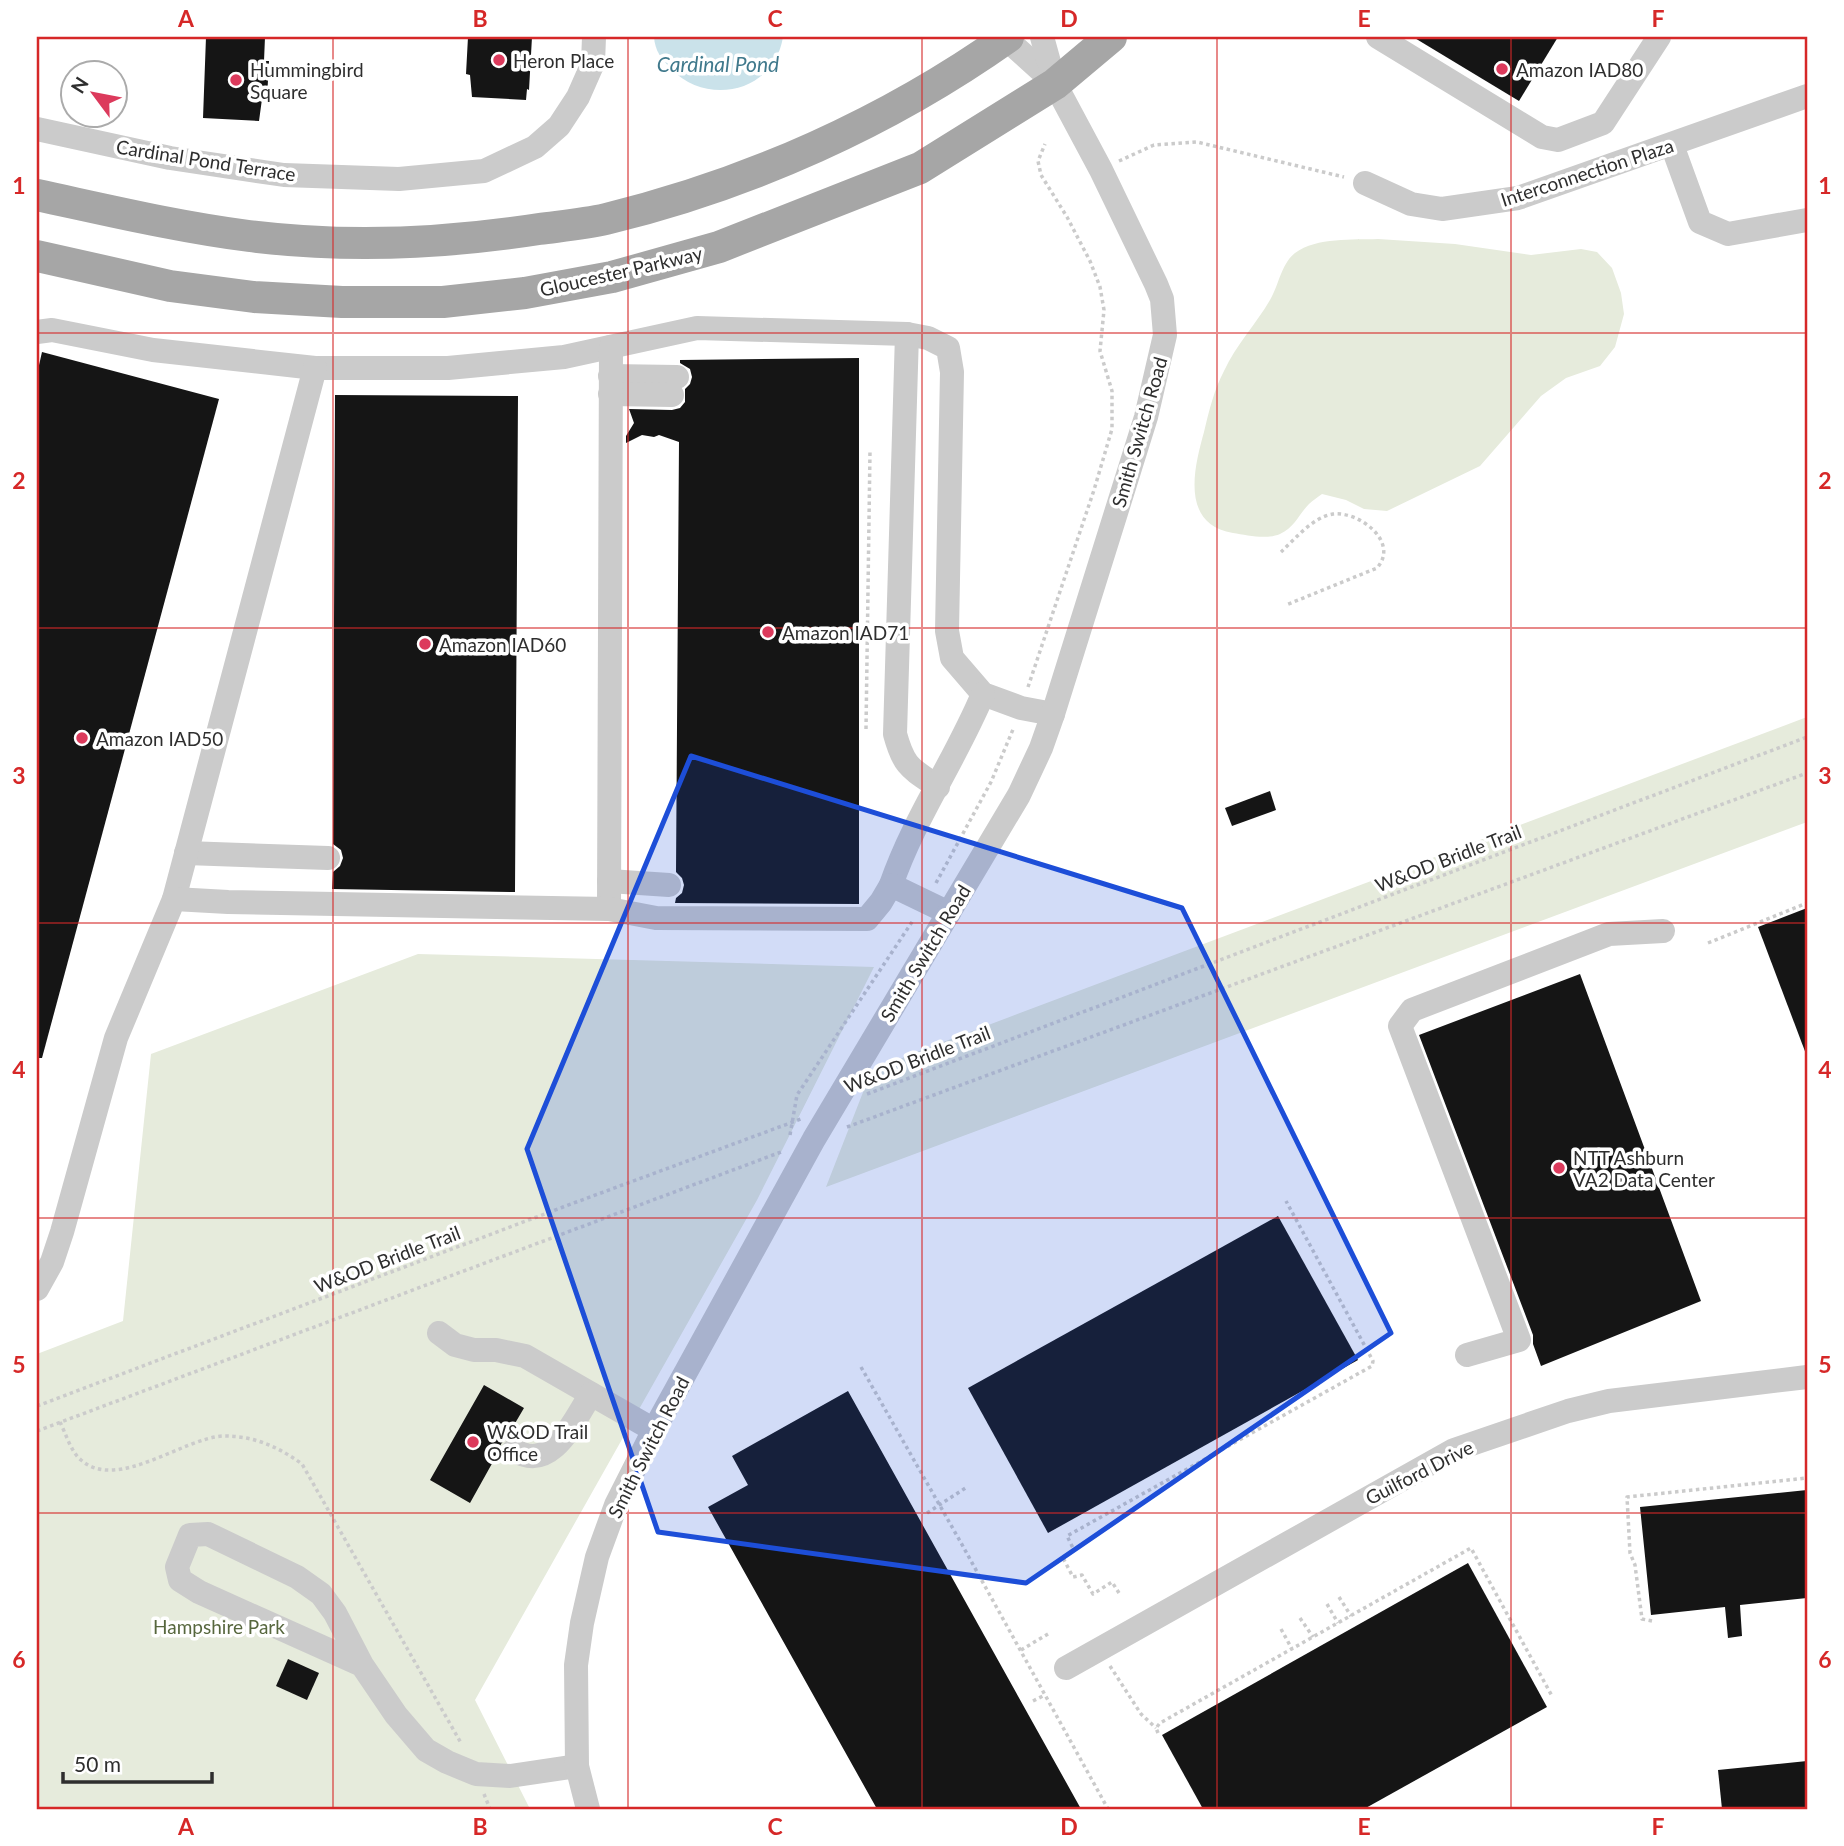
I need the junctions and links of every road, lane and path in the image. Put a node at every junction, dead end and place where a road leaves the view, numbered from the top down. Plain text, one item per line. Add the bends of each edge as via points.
1 (594, 37) edge
2 (1006, 37) edge
3 (1042, 37) edge
4 (1111, 37) edge
5 (1378, 37) edge
6 (1659, 37) edge
7 (1055, 84) junction
8 (1807, 96) edge
9 (37, 129) edge
10 (1045, 144) dead end
11 (1672, 145) junction
12 (1101, 170) junction
13 (1364, 183) joint
14 (37, 195) edge
15 (1807, 220) edge
16 (37, 256) edge
17 (37, 332) edge
18 (907, 334) junction
19 (611, 347) junction
20 (316, 368) junction
21 (610, 385) junction
22 (675, 386) dead end
23 (870, 451) dead end
24 (1281, 552) dead end
25 (1286, 605) dead end
26 (984, 694) junction
27 (1021, 708) junction
28 (1053, 714) junction
29 (866, 729) dead end
30 (1807, 737) edge
31 (1807, 773) edge
32 (938, 787) junction
33 (186, 853) junction
34 (328, 858) dead end
35 (609, 881) junction
36 (891, 884) junction
37 (669, 885) dead end
38 (174, 899) junction
39 (927, 901) junction
40 (1807, 903) edge
41 (608, 909) junction
42 (949, 913) junction
43 (1663, 931) dead end
44 (1708, 943) dead end
45 (834, 1107) junction
46 (792, 1123) junction
47 (789, 1136) dead end
48 (814, 1139) junction
49 (1286, 1201) dead end
50 (37, 1289) edge
51 (439, 1333) dead end
52 (1467, 1355) dead end
53 (860, 1367) dead end
54 (1807, 1377) edge
55 (591, 1394) junction
56 (37, 1406) edge
57 (653, 1430) junction
58 (37, 1431) edge
59 (514, 1450) dead end
60 (1807, 1478) edge
61 (967, 1487) dead end
62 (939, 1505) junction
63 (927, 1513) dead end
64 (1119, 1593) dead end
65 (1339, 1597) dead end
66 (1327, 1604) dead end
67 (1350, 1616) junction
68 (1300, 1618) dead end
69 (1652, 1621) dead end
70 (1338, 1623) junction
71 (1281, 1629) dead end
72 (1048, 1634) dead end
73 (1313, 1637) junction
74 (1292, 1649) junction
75 (1021, 1650) junction
76 (1102, 1663) dead end
77 (362, 1665) junction
78 (1066, 1668) dead end
79 (1045, 1695) junction
80 (1552, 1696) dead end
81 (1033, 1701) dead end
82 (577, 1766) junction
83 (587, 1809) edge
84 (1108, 1809) edge

1 - 9 street, Cardinal Pond Terrace via 593,63 559,126 535,147 484,171 399,179 284,175 170,158
2 - 7 street, Smith Switch Road
2 - 14 main road via 926,92 839,136 688,196 604,219 502,235 404,243 322,242 176,225
3 - 7 street, Smith Switch Road
4 - 7 main road, Gloucester Parkway
5 - 6 street via 1542,137 1558,139 1603,123
7 - 12 street, Smith Switch Road
7 - 16 main road, Gloucester Parkway via 920,168 803,215 719,247 612,277 525,293 443,302 254,297 170,286
8 - 11 street, Interconnection Plaza
10 - 27 path via 1038,161 1041,175 1100,287 1104,310 1100,351 1112,391 1112,429
11 - 13 street, Interconnection Plaza via 1518,198 1466,206 1441,209 1411,204
11 - 15 street via 1700,222 1728,234
12 - 13 path via 1144,148 1197,142
12 - 28 street, Smith Switch Road via 1162,299 1165,335 1146,417
17 - 20 street via 52,330 153,351
18 - 19 street via 697,328
18 - 26 street via 948,348 952,372 947,631 952,658
18 - 32 street via 895,734 909,768
19 - 20 street via 564,357 447,368
19 - 21 street
20 - 33 street
21 - 22 street
21 - 35 street
23 - 29 path
24 - 25 path via 1319,519 1333,514 1367,525 1384,549 1377,568
26 - 27 street
26 - 32 street
27 - 28 street
27 - 39 path via 991,782
28 - 42 street, Smith Switch Road via 1019,795
30 - 45 path, W&OD Bridle Trail
31 - 48 path
32 - 36 street via 903,850
33 - 34 street
33 - 38 street
35 - 37 street
35 - 41 street
36 - 39 street
36 - 41 street via 867,919 656,918
38 - 41 street
38 - 50 street via 116,1038 62,1232
39 - 42 street
39 - 46 path via 797,1095
40 - 44 path
42 - 45 street, Smith Switch Road
43 - 52 street via 1609,933 1412,1010 1400,1026 1519,1340
45 - 46 path, W&OD Bridle Trail
45 - 48 street, Smith Switch Road
46 - 47 path
46 - 56 path, W&OD Bridle Trail
48 - 57 street, Smith Switch Road
48 - 58 path
49 - 64 path via 1356,1327 1372,1366 1067,1536 1074,1548 1063,1558 1073,1577 1082,1575 1093,1594 1112,1582
51 - 55 street via 474,1350 526,1356
53 - 62 path
54 - 78 street, Guilford Drive via 1609,1401 1454,1450
55 - 57 street
55 - 59 street via 559,1444 543,1455 522,1455
57 - 82 street, Smith Switch Road via 616,1505 597,1557 582,1623 576,1676
60 - 69 path via 1627,1497 1630,1553 1642,1619
61 - 62 path
62 - 63 path
62 - 75 path
65 - 67 path
66 - 70 path
67 - 70 path
67 - 80 path via 1471,1548
68 - 73 path
70 - 73 path
71 - 74 path
72 - 75 path
73 - 74 path
74 - 76 path via 1157,1730 1141,1714 1117,1674
75 - 79 path
77 - 77 street via 321,1594 297,1577 208,1534 190,1535 177,1567 180,1580
77 - 82 street via 426,1750 447,1762 476,1774 510,1776
79 - 81 path
79 - 84 path
82 - 83 street, Smith Switch Road

